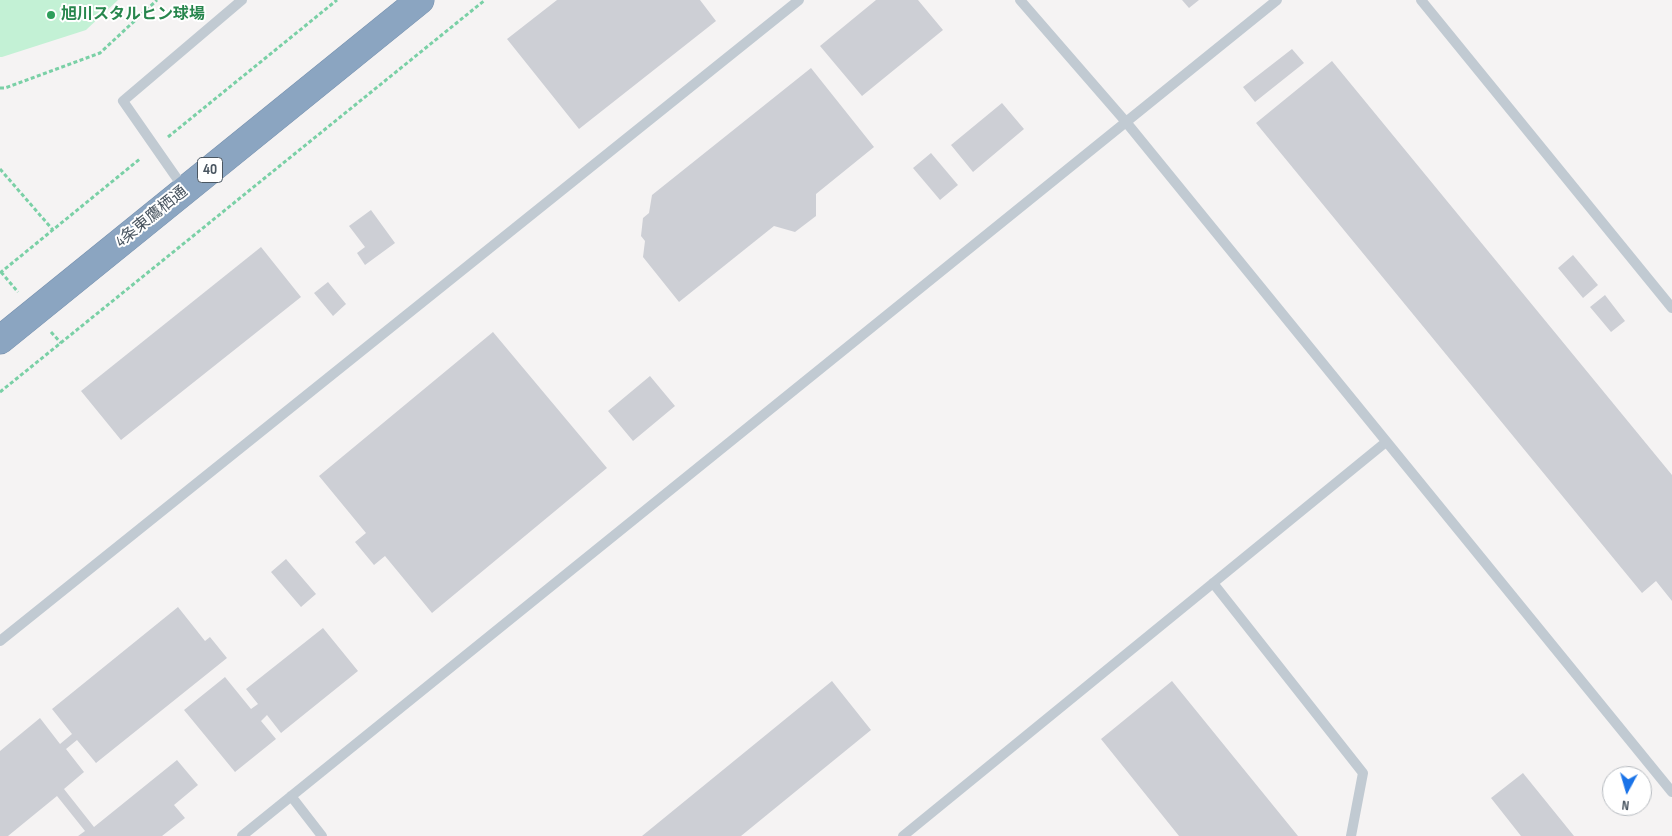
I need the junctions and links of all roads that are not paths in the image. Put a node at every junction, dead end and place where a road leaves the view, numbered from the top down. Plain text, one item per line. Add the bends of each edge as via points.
1 (242, 0) edge
2 (420, 0) edge
3 (799, 0) edge
4 (1020, 0) edge
5 (1277, 0) edge
6 (1421, 0) edge
7 (1126, 122) junction
8 (185, 190) junction
9 (1672, 308) edge
10 (0, 340) edge
11 (1386, 442) junction
12 (1213, 583) junction
13 (0, 641) edge
14 (1672, 792) edge
15 (291, 796) junction
16 (242, 836) edge
17 (322, 836) edge
18 (903, 836) edge
19 (1351, 836) edge

1 - 8 lane via 123,101
2 - 8 highway, 4条東鷹栖通 / 40
3 - 13 lane
4 - 7 lane
5 - 7 lane
6 - 9 lane
7 - 11 lane
7 - 15 lane
8 - 10 highway, 4条東鷹栖通 / 40
11 - 12 lane
11 - 14 lane
12 - 18 lane
12 - 19 lane via 1363,773
15 - 16 lane
15 - 17 lane

